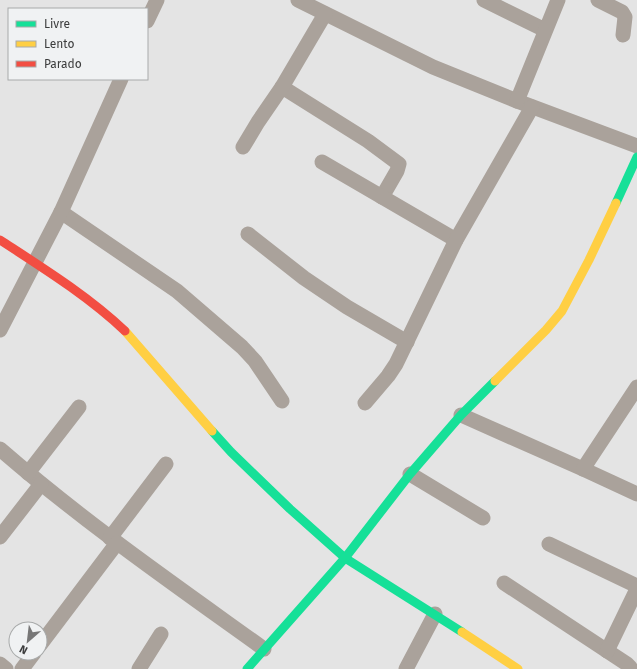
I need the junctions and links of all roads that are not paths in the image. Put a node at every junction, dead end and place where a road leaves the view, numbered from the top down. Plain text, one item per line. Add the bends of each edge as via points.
1 (157, 0) edge
2 (298, 0) edge
3 (484, 0) edge
4 (558, 0) edge
5 (598, 0) edge
6 (325, 14) junction
7 (148, 19) edge
8 (545, 30) junction
9 (623, 35) dead end
10 (121, 80) edge
11 (282, 87) junction
12 (517, 102) junction
13 (532, 107) junction
14 (637, 146) edge
15 (243, 147) dead end
16 (637, 157) edge
17 (322, 162) dead end
18 (382, 197) junction
19 (61, 212) junction
20 (248, 234) dead end
21 (0, 240) edge
22 (456, 240) junction
23 (36, 263) junction
24 (0, 330) edge
25 (407, 342) junction
26 (637, 387) edge
27 (282, 401) dead end
28 (365, 403) dead end
29 (79, 408) dead end
30 (461, 415) junction
31 (0, 449) edge
32 (166, 464) dead end
33 (583, 469) junction
34 (28, 474) junction
35 (410, 474) junction
36 (41, 484) junction
37 (637, 494) edge
38 (483, 518) dead end
39 (0, 537) edge
40 (113, 540) junction
41 (549, 544) dead end
42 (345, 558) junction
43 (504, 583) dead end
44 (637, 587) edge
45 (435, 614) junction
46 (48, 633) edge
47 (161, 634) dead end
48 (264, 650) junction
49 (607, 651) junction
50 (0, 664) edge
51 (6, 669) edge
52 (139, 669) edge
53 (247, 669) edge
54 (406, 669) edge
55 (518, 669) edge
56 (630, 669) edge

1 - 7 street
2 - 6 street
3 - 8 street
4 - 8 street
5 - 9 street via 622,12 625,17
6 - 11 street
6 - 12 street via 433,66
8 - 12 street
10 - 19 street
11 - 15 street
11 - 18 street via 368,141 399,164
12 - 13 street
13 - 14 street
13 - 22 street
16 - 30 street via 562,311
17 - 18 street
18 - 22 street
19 - 23 street
19 - 27 street via 177,291 251,356
20 - 25 street via 304,278
21 - 23 street
22 - 25 street
23 - 24 street
23 - 42 street via 107,314 128,334 231,452
25 - 28 street via 388,376
26 - 33 street
29 - 34 street
30 - 33 street
30 - 35 street
31 - 34 street
32 - 40 street
33 - 37 street
34 - 36 street
35 - 38 street
35 - 42 street
36 - 39 street
36 - 40 street
40 - 46 street
40 - 48 street
41 - 44 street
42 - 45 street
42 - 48 street
43 - 49 street
44 - 49 street
45 - 54 street
45 - 55 street
47 - 52 street
48 - 53 street
49 - 56 street
50 - 51 street

